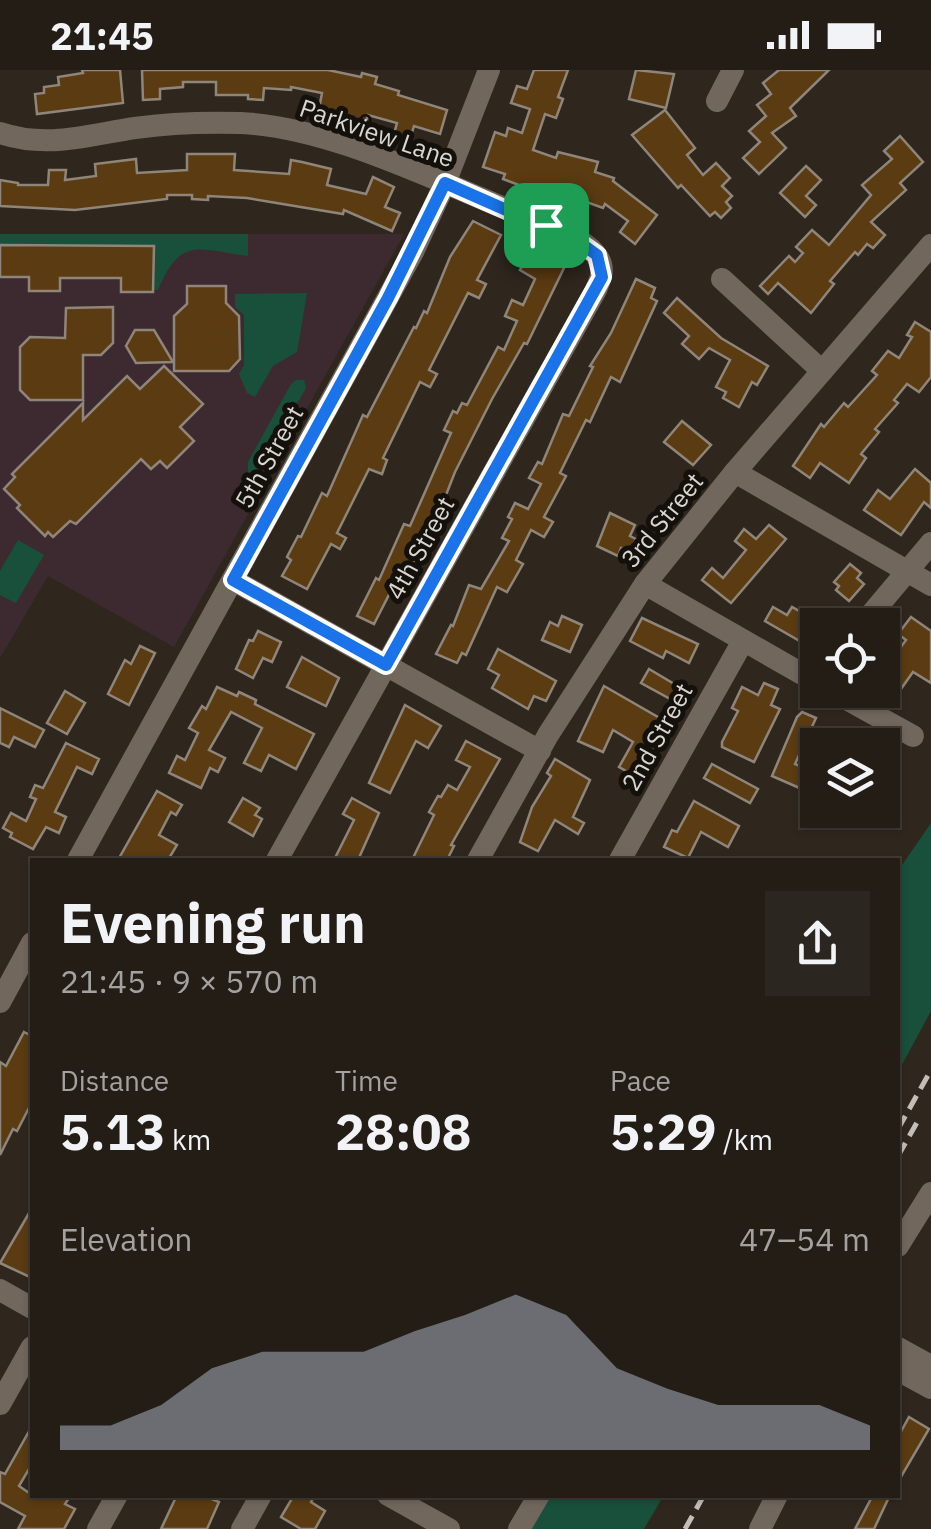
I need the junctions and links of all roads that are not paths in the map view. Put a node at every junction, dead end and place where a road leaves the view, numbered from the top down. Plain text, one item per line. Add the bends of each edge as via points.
1 (489, 70) edge
2 (732, 70) edge
3 (717, 101) dead end
4 (0, 133) edge
5 (445, 183) junction
6 (931, 245) edge
7 (600, 262) joint
8 (722, 279) dead end
9 (822, 371) junction
10 (735, 472) junction
11 (931, 544) edge
12 (908, 571) junction
13 (233, 580) junction
14 (644, 584) junction
15 (931, 585) edge
16 (876, 608) edge
17 (743, 641) junction
18 (386, 665) junction
19 (800, 672) edge
20 (864, 708) edge
21 (913, 736) dead end
22 (540, 750) junction
23 (79, 858) edge
24 (278, 858) edge
25 (479, 858) edge
26 (621, 858) edge
27 (30, 947) edge
28 (0, 1002) edge
29 (931, 1193) edge
30 (900, 1243) edge
31 (0, 1290) edge
32 (30, 1307) edge
33 (900, 1349) edge
34 (30, 1351) edge
35 (931, 1366) edge
36 (900, 1371) edge
37 (931, 1388) edge
38 (0, 1404) edge
39 (115, 1498) edge
40 (259, 1498) edge
41 (393, 1498) edge
42 (537, 1498) edge
43 (776, 1498) edge
44 (98, 1529) edge
45 (242, 1529) edge
46 (449, 1529) edge
47 (519, 1529) edge
48 (760, 1529) edge

1 - 5 street, 5th Street
2 - 3 street
4 - 5 street, Parkview Lane via 42,142 165,125 247,124 340,144
5 - 7 street, Parkview Lane via 579,242
5 - 13 street, 5th Street
6 - 9 street, 3rd Street
7 - 18 street, 4th Street via 596,290
8 - 9 street
9 - 10 street, 3rd Street
10 - 12 street
10 - 14 street, 3rd Street
11 - 12 street
12 - 15 street
12 - 16 street
13 - 18 street
13 - 23 street, 5th Street
14 - 17 street
14 - 22 street, 3rd Street
17 - 19 street
17 - 26 street, 2nd Street
18 - 22 street
18 - 24 street, 4th Street
20 - 21 street
22 - 25 street, 3rd Street
27 - 28 street
29 - 30 street
31 - 32 street
33 - 35 street
34 - 38 street
36 - 37 street
39 - 44 street
40 - 45 street
41 - 46 street
42 - 47 street
43 - 48 street

